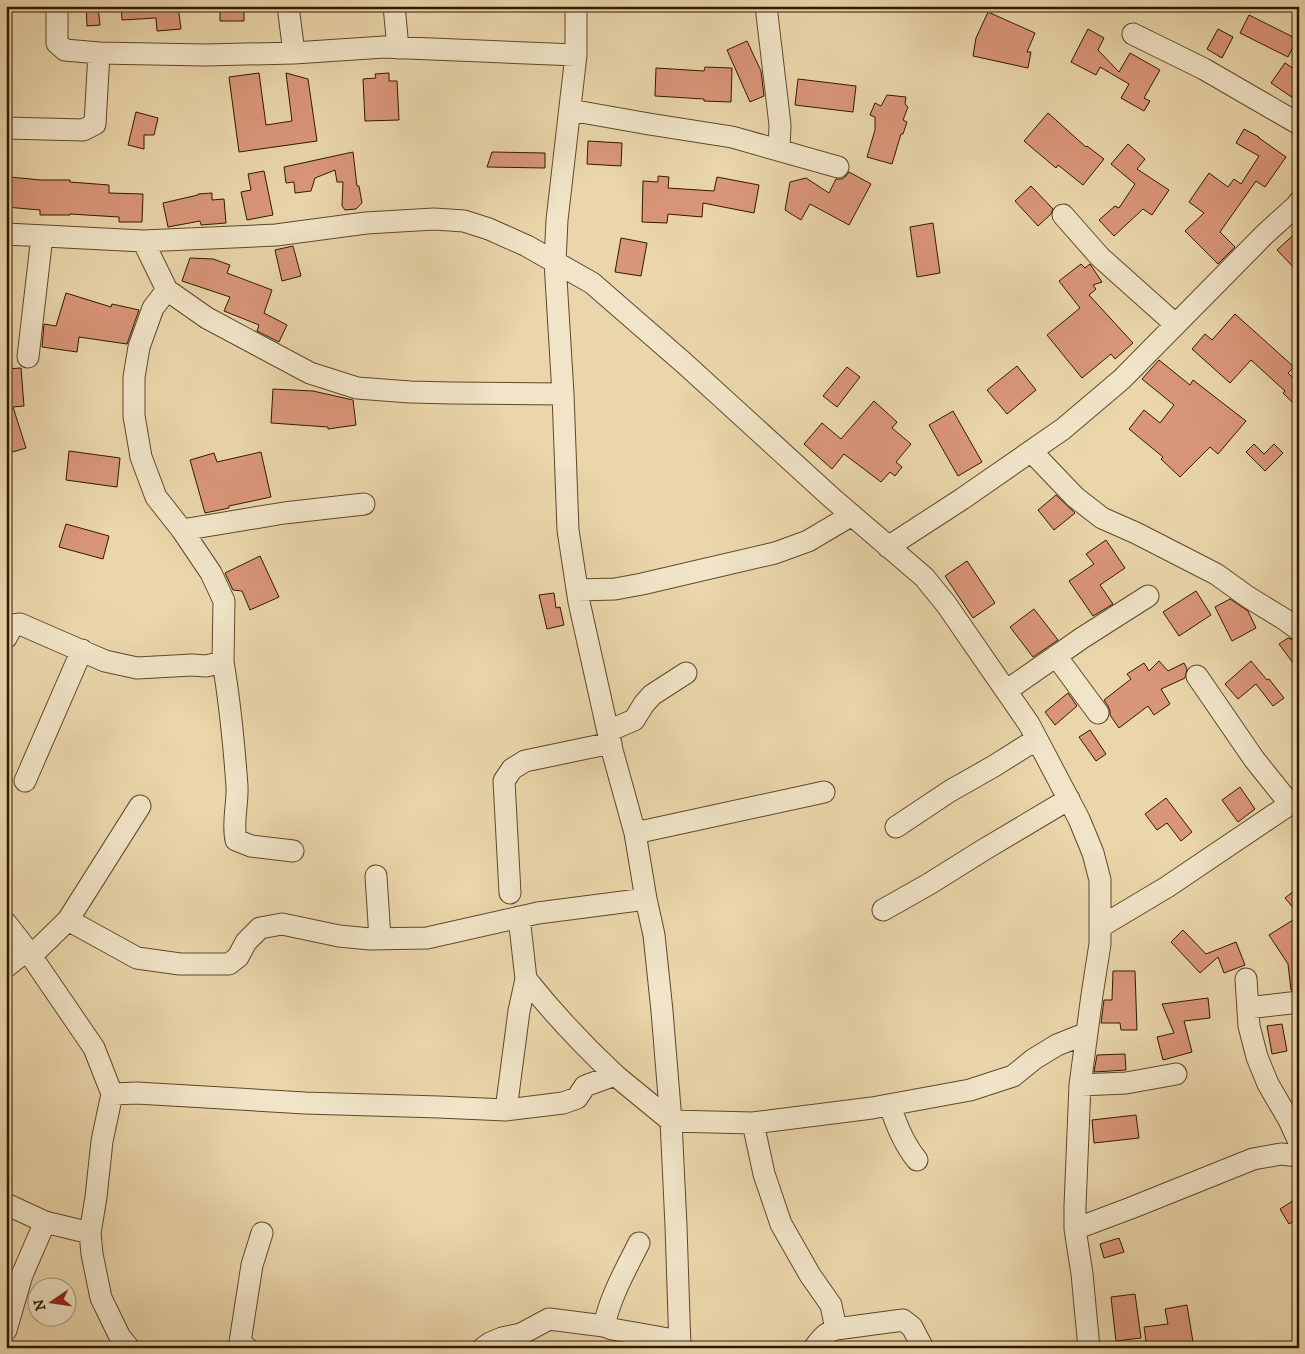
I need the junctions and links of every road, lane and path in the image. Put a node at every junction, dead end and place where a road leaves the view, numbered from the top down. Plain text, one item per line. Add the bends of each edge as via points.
1 (57, 6) edge
2 (288, 6) edge
3 (394, 6) edge
4 (576, 6) edge
5 (766, 6) edge
6 (1134, 34) dead end
7 (398, 48) junction
8 (99, 53) junction
9 (294, 53) junction
10 (576, 55) junction
11 (570, 110) junction
12 (1299, 124) edge
13 (6, 128) edge
14 (779, 150) junction
15 (838, 166) dead end
16 (1298, 205) edge
17 (1063, 215) dead end
18 (6, 234) edge
19 (42, 236) junction
20 (144, 242) junction
21 (555, 262) junction
22 (167, 290) junction
23 (1175, 324) junction
24 (28, 357) dead end
25 (563, 394) junction
26 (1031, 451) junction
27 (364, 504) dead end
28 (852, 515) junction
29 (182, 530) junction
30 (888, 546) junction
31 (577, 590) junction
32 (1148, 596) dead end
33 (1299, 630) edge
34 (6, 638) edge
35 (82, 650) junction
36 (1056, 656) junction
37 (223, 662) junction
38 (686, 673) dead end
39 (1197, 676) dead end
40 (1006, 691) junction
41 (1098, 713) dead end
42 (610, 737) junction
43 (1037, 739) junction
44 (25, 781) dead end
45 (824, 792) dead end
46 (1068, 800) junction
47 (1294, 801) edge
48 (140, 806) dead end
49 (896, 827) dead end
50 (635, 833) junction
51 (293, 851) dead end
52 (376, 876) dead end
53 (510, 893) dead end
54 (646, 899) junction
55 (884, 910) dead end
56 (519, 918) junction
57 (68, 920) junction
58 (6, 923) edge
59 (1100, 927) junction
60 (380, 939) junction
61 (29, 953) junction
62 (6, 967) edge
63 (1246, 978) dead end
64 (526, 979) junction
65 (1299, 1002) edge
66 (1248, 1008) junction
67 (1087, 1033) junction
68 (1176, 1074) dead end
69 (615, 1075) junction
70 (1080, 1085) junction
71 (112, 1094) junction
72 (890, 1105) junction
73 (506, 1110) junction
74 (670, 1122) junction
75 (753, 1123) junction
76 (1299, 1142) edge
77 (1299, 1156) edge
78 (917, 1160) dead end
79 (6, 1204) edge
80 (45, 1222) junction
81 (1075, 1229) junction
82 (90, 1233) junction
83 (262, 1233) dead end
84 (638, 1242) dead end
85 (604, 1326) junction
86 (836, 1329) junction
87 (6, 1330) edge
88 (680, 1344) edge
89 (130, 1348) edge
90 (247, 1348) edge
91 (483, 1348) edge
92 (814, 1348) edge
93 (923, 1348) edge
94 (1089, 1348) edge

1 - 8 street via 56,43 65,50
2 - 9 street
3 - 7 street
4 - 10 street
5 - 14 street via 780,125
6 - 12 street via 1204,69
7 - 9 street
7 - 10 street
8 - 9 street
8 - 13 street via 95,124 83,130
10 - 11 street
11 - 14 street via 732,137
11 - 21 street
14 - 15 street
16 - 23 street
17 - 23 street via 1100,257
18 - 19 street
19 - 20 street
19 - 24 street
20 - 21 street via 276,235 434,218 489,228
20 - 22 street
21 - 25 street
21 - 28 street via 592,283
22 - 25 street via 207,318 310,373 357,388
22 - 29 street via 153,308 140,347 134,377 134,416 141,457 156,497
23 - 26 street via 1122,379 1063,429
25 - 31 street via 568,530
26 - 30 street
26 - 33 street via 1075,496 1102,518 1216,574
27 - 29 street
28 - 30 street
28 - 31 street via 808,541 775,553 642,584
29 - 37 street via 211,573 224,601
30 - 40 street via 924,578 946,604
31 - 42 street
32 - 36 street
34 - 35 street via 13,625 20,624
35 - 37 street via 106,661 137,668 206,666
35 - 44 street
36 - 40 street
36 - 41 street
37 - 51 street via 230,700 237,789 236,840 251,846
38 - 42 street via 652,695 634,720
39 - 47 street via 1254,759
40 - 43 street
42 - 50 street
42 - 53 street via 525,761 512,769 504,781
43 - 46 street
43 - 49 street
45 - 50 street
46 - 55 street
46 - 59 street via 1093,853 1100,880
47 - 59 street via 1167,887
48 - 57 street
50 - 54 street
52 - 60 street
54 - 56 street
54 - 74 street via 654,935
56 - 60 street via 427,938
56 - 64 street
57 - 60 street via 137,958 180,964 229,964 260,928 282,924 339,936
57 - 61 street
58 - 61 street
59 - 67 street
61 - 62 street
61 - 71 street via 94,1048
63 - 66 street
64 - 69 street via 586,1048
64 - 73 street
65 - 66 street
66 - 76 street via 1257,1057
67 - 70 street
67 - 72 street via 1057,1045 1013,1076 970,1090
68 - 70 street via 1126,1083
69 - 73 street via 585,1086 577,1098 562,1103
69 - 74 street
70 - 81 street
71 - 73 street
71 - 82 street via 102,1141
72 - 75 street
72 - 78 street via 895,1123
74 - 75 street
74 - 88 street
75 - 86 street via 764,1174 781,1224 830,1305
77 - 81 street via 1281,1154 1253,1159
79 - 80 street
80 - 82 street
80 - 87 street via 22,1276
81 - 94 street
82 - 89 street via 101,1298 120,1337
83 - 90 street via 252,1265 240,1342
84 - 85 street via 606,1314
85 - 88 street
85 - 91 street via 549,1319
86 - 92 street via 822,1337
86 - 93 street via 902,1320 912,1327

